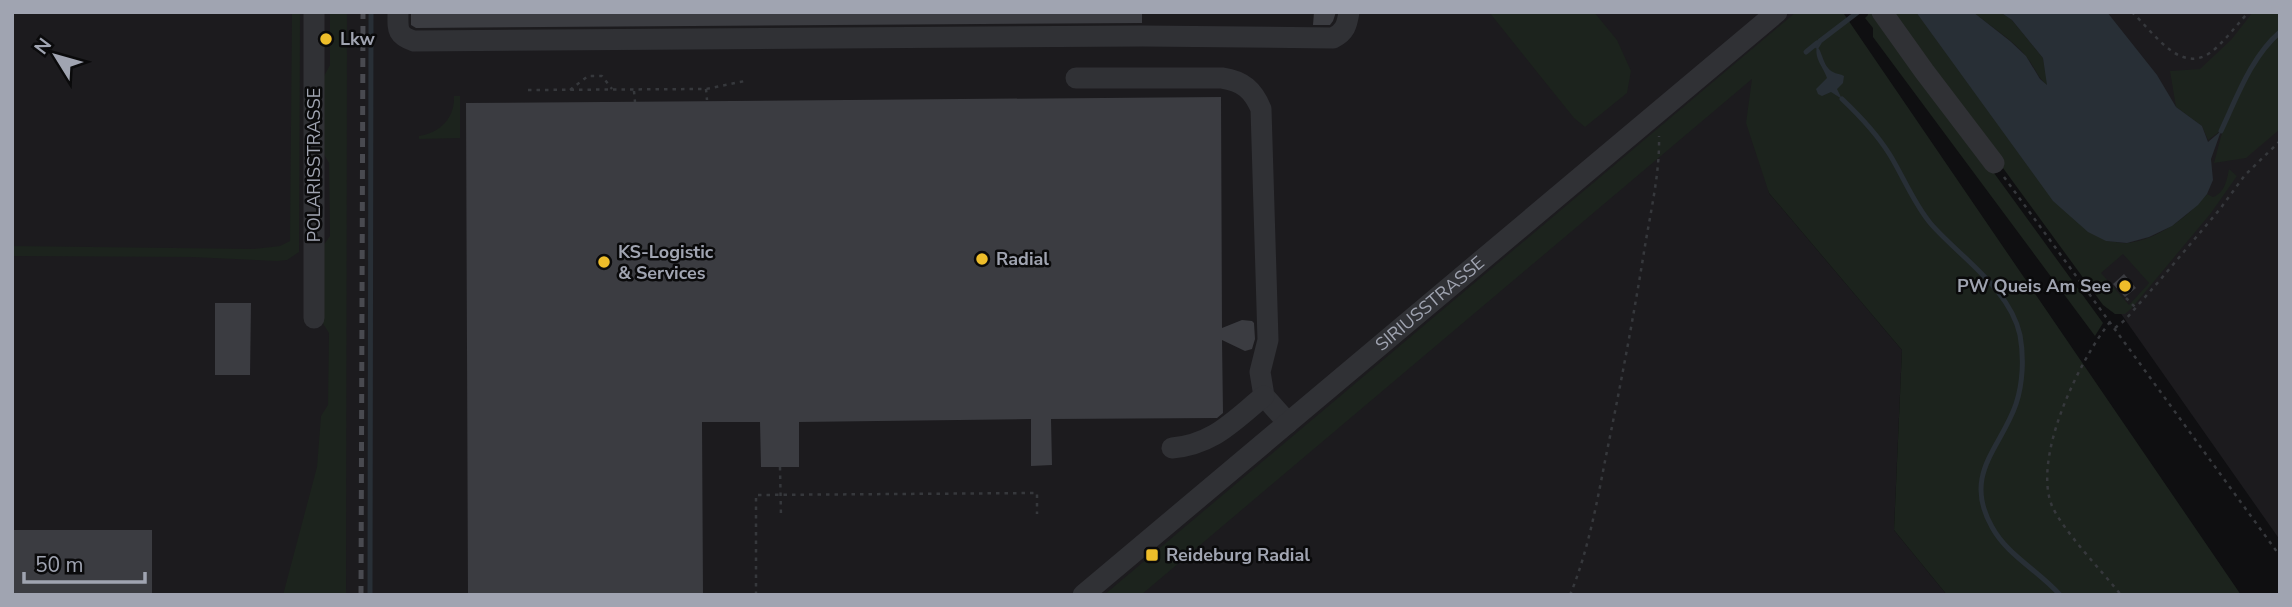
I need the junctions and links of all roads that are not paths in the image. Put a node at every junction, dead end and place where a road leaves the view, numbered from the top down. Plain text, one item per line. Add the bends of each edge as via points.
1 (314, 12) edge
2 (398, 12) edge
3 (1349, 12) edge
4 (1777, 12) edge
5 (1882, 12) edge
6 (1076, 78) dead end
7 (1994, 163) road end
8 (314, 318) dead end
9 (1264, 396) junction
10 (1287, 423) junction
11 (1172, 448) dead end
12 (1083, 595) edge

1 - 8 street, POLARISSTRASSE
2 - 3 street via 398,29 404,38 414,41 1333,37 1348,25
4 - 10 street, SIRIUSSTRASSE
5 - 7 street
6 - 9 street via 1222,78 1236,80 1256,97 1261,109 1268,340 1260,372
9 - 10 street
9 - 11 street via 1204,442
10 - 12 street, SIRIUSSTRASSE

